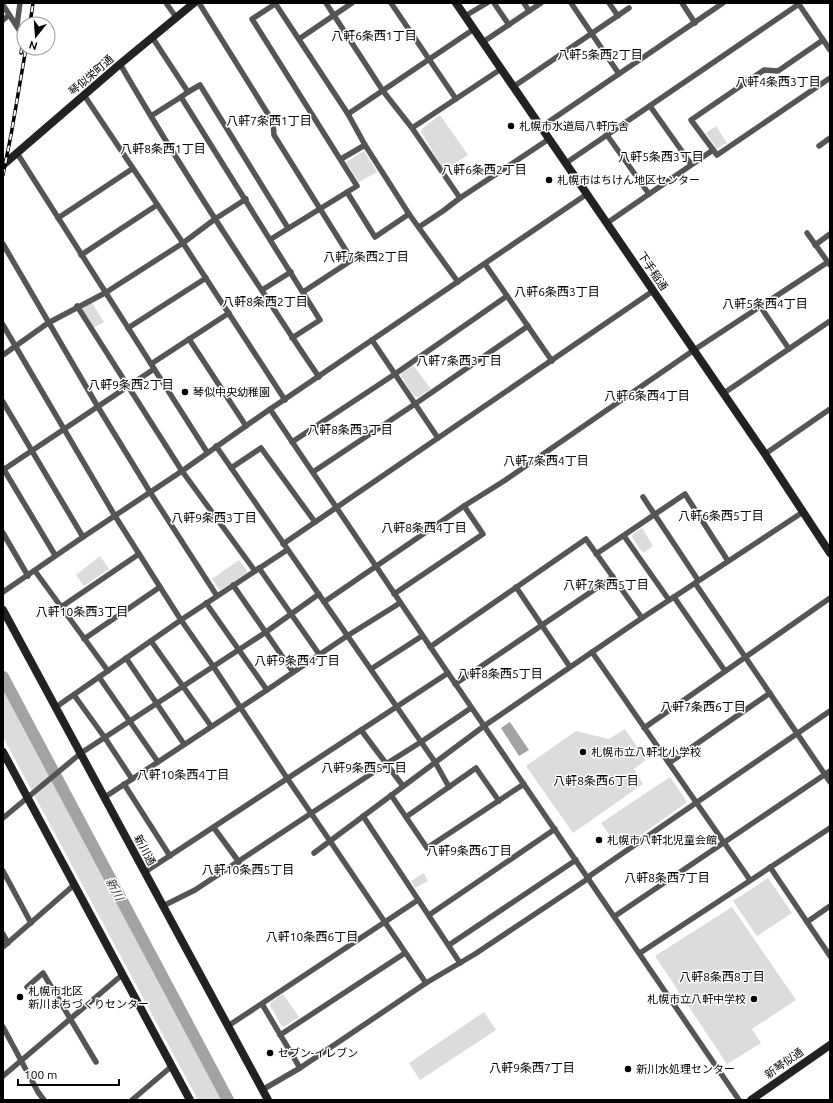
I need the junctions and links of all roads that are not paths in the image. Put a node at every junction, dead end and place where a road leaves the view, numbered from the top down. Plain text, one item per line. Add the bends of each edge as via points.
1 (20, 3) edge
2 (166, 3) edge
3 (194, 3) edge
4 (199, 3) edge
5 (326, 3) edge
6 (352, 3) edge
7 (391, 3) edge
8 (456, 3) edge
9 (487, 3) edge
10 (494, 3) edge
11 (524, 3) edge
12 (541, 3) edge
13 (571, 3) edge
14 (609, 3) edge
15 (682, 3) edge
16 (724, 3) edge
17 (275, 4) edge
18 (798, 4) edge
19 (3, 5) edge
20 (629, 8) dead end
21 (529, 11) junction
22 (9, 14) junction
23 (334, 15) junction
24 (18, 16) edge
25 (465, 16) junction
26 (618, 16) junction
27 (176, 17) junction
28 (3, 20) edge
29 (695, 22) junction
30 (16, 24) edge
31 (509, 24) junction
32 (474, 29) junction
33 (592, 34) junction
34 (152, 37) junction
35 (299, 39) junction
36 (823, 40) junction
37 (483, 42) junction
38 (830, 50) edge
39 (429, 59) junction
40 (120, 64) junction
41 (501, 69) junction
42 (619, 74) junction
43 (830, 78) edge
44 (513, 86) junction
45 (383, 91) junction
46 (188, 92) junction
47 (84, 95) junction
48 (182, 96) junction
49 (456, 99) junction
50 (650, 106) junction
51 (348, 114) junction
52 (151, 116) junction
53 (541, 127) junction
54 (412, 128) junction
55 (607, 135) junction
56 (830, 138) edge
57 (549, 139) junction
58 (365, 145) junction
59 (819, 146) dead end
60 (712, 150) junction
61 (17, 153) junction
62 (341, 159) junction
63 (566, 163) junction
64 (691, 164) junction
65 (3, 165) edge
66 (132, 169) junction
67 (347, 192) junction
68 (587, 194) junction
69 (649, 194) junction
70 (460, 198) junction
71 (246, 199) junction
72 (157, 205) junction
73 (320, 209) junction
74 (409, 214) junction
75 (58, 218) junction
76 (215, 219) junction
77 (607, 223) junction
78 (419, 227) junction
79 (288, 228) junction
80 (807, 233) dead end
81 (830, 234) edge
82 (270, 239) junction
83 (183, 243) junction
84 (3, 244) edge
85 (815, 244) junction
86 (81, 254) junction
87 (829, 263) edge
88 (484, 264) junction
89 (291, 272) junction
90 (206, 278) junction
91 (458, 282) junction
92 (262, 290) junction
93 (653, 291) junction
94 (303, 292) junction
95 (105, 293) junction
96 (507, 296) junction
97 (77, 306) junction
98 (760, 306) junction
99 (229, 313) junction
100 (830, 321) edge
101 (48, 323) junction
102 (3, 325) edge
103 (528, 326) junction
104 (128, 328) junction
105 (292, 338) junction
106 (189, 339) junction
107 (372, 340) junction
108 (15, 347) junction
109 (789, 349) junction
110 (694, 350) junction
111 (3, 355) edge
112 (552, 361) junction
113 (151, 364) junction
114 (154, 369) junction
115 (395, 374) junction
116 (319, 377) junction
117 (128, 387) junction
118 (724, 394) junction
119 (285, 400) junction
120 (3, 402) edge
121 (415, 404) junction
122 (98, 407) junction
123 (270, 409) junction
124 (830, 409) edge
125 (246, 426) junction
126 (65, 430) junction
127 (438, 438) junction
128 (292, 442) junction
129 (216, 446) junction
130 (32, 451) junction
131 (207, 452) junction
132 (765, 454) junction
133 (231, 468) junction
134 (3, 469) edge
135 (182, 471) junction
136 (312, 472) junction
137 (150, 492) junction
138 (643, 497) dead end
139 (464, 506) junction
140 (336, 508) junction
141 (803, 512) junction
142 (655, 514) junction
143 (115, 516) junction
144 (315, 522) junction
145 (3, 533) edge
146 (624, 536) junction
147 (83, 537) junction
148 (283, 544) junction
149 (287, 550) junction
150 (830, 553) edge
151 (139, 554) junction
152 (596, 554) junction
153 (55, 555) junction
154 (728, 561) junction
155 (376, 566) junction
156 (257, 569) junction
157 (35, 571) junction
158 (28, 576) junction
159 (613, 577) junction
160 (697, 582) junction
161 (234, 585) junction
162 (160, 587) junction
163 (516, 587) junction
164 (3, 592) edge
165 (319, 594) junction
166 (394, 594) junction
167 (217, 596) junction
168 (671, 598) junction
169 (830, 598) edge
170 (324, 602) junction
171 (206, 603) junction
172 (400, 603) junction
173 (61, 607) junction
174 (3, 610) edge
175 (292, 613) junction
176 (642, 618) junction
177 (181, 620) junction
178 (542, 625) junction
179 (266, 632) junction
180 (347, 636) junction
181 (422, 636) junction
182 (84, 639) junction
183 (151, 641) junction
184 (430, 646) junction
185 (239, 649) junction
186 (592, 652) junction
187 (319, 654) junction
188 (745, 657) junction
189 (126, 658) junction
190 (213, 666) junction
191 (570, 667) junction
192 (371, 669) junction
193 (108, 671) junction
194 (725, 671) junction
195 (293, 672) junction
196 (448, 673) junction
197 (99, 677) junction
198 (455, 684) junction
199 (184, 686) junction
200 (267, 690) junction
201 (770, 693) junction
202 (74, 694) junction
203 (157, 704) junction
204 (56, 707) junction
205 (396, 707) junction
206 (240, 708) junction
207 (471, 708) junction
208 (830, 711) edge
209 (131, 721) junction
210 (211, 726) junction
211 (484, 726) junction
212 (644, 728) junction
213 (361, 730) junction
214 (797, 734) junction
215 (105, 738) junction
216 (421, 742) junction
217 (184, 744) junction
218 (3, 752) edge
219 (78, 756) junction
220 (158, 762) junction
221 (434, 762) junction
222 (669, 763) junction
223 (386, 764) junction
224 (828, 773) edge
225 (286, 778) junction
226 (132, 780) junction
227 (830, 782) edge
228 (124, 784) junction
229 (524, 784) junction
230 (403, 786) junction
231 (449, 787) junction
232 (391, 795) junction
233 (105, 797) junction
234 (28, 798) junction
235 (499, 801) junction
236 (696, 803) junction
237 (311, 813) junction
238 (363, 816) junction
239 (406, 817) junction
240 (3, 818) edge
241 (214, 828) junction
242 (830, 828) edge
243 (555, 829) junction
244 (330, 841) junction
245 (724, 843) junction
246 (314, 853) dead end
247 (170, 856) junction
248 (576, 860) junction
249 (239, 862) junction
250 (770, 867) junction
251 (3, 871) edge
252 (145, 872) junction
253 (588, 878) junction
254 (750, 880) junction
255 (74, 885) junction
256 (418, 900) junction
257 (163, 906) junction
258 (830, 906) edge
259 (429, 915) junction
260 (615, 916) junction
261 (384, 922) junction
262 (807, 922) junction
263 (31, 923) junction
264 (3, 934) edge
265 (5, 945) edge
266 (449, 945) junction
267 (405, 953) junction
268 (640, 953) junction
269 (830, 956) edge
270 (460, 963) junction
271 (122, 975) junction
272 (426, 983) junction
273 (27, 987) dead end
274 (262, 1004) junction
275 (71, 1019) junction
276 (228, 1026) junction
277 (3, 1027) edge
278 (280, 1035) junction
279 (830, 1045) edge
280 (21, 1061) junction
281 (96, 1062) dead end
282 (172, 1066) junction
283 (300, 1068) junction
284 (3, 1076) edge
285 (262, 1090) junction
286 (44, 1100) edge
287 (132, 1100) edge
288 (190, 1100) edge
289 (268, 1100) edge
290 (740, 1100) edge
291 (751, 1100) edge

1 - 24 street
2 - 27 street
3 - 27 street, 琴似栄町通
4 - 73 street via 274,122 274,135
5 - 23 street
6 - 23 street
7 - 39 street
8 - 25 street, 下手稲通
9 - 25 street
10 - 31 street
11 - 21 street
12 - 21 street
13 - 33 street
14 - 26 street
15 - 29 street
16 - 29 street
17 - 35 street
17 - 62 street via 252,20
18 - 36 street
18 - 50 street
19 - 22 street
20 - 26 street
21 - 31 street
22 - 28 street
22 - 30 street
23 - 35 street
23 - 45 street
25 - 32 street, 下手稲通
26 - 33 street
27 - 34 street, 琴似栄町通
29 - 42 street
31 - 37 street
32 - 37 street, 下手稲通
32 - 39 street
33 - 42 street
33 - 44 street
34 - 40 street, 琴似栄町通
34 - 46 street
35 - 51 street
36 - 38 street
36 - 60 street via 778,71 764,70 691,120
37 - 41 street, 下手稲通
39 - 45 street
39 - 49 street
40 - 47 street, 琴似栄町通
40 - 52 street
41 - 44 street, 下手稲通
41 - 49 street
42 - 53 street
43 - 60 street via 716,155
44 - 53 street, 下手稲通
45 - 51 street
45 - 54 street
46 - 48 street
46 - 79 street via 200,85
47 - 61 street, 琴似栄町通
47 - 66 street
48 - 52 street
48 - 71 street
49 - 54 street
50 - 55 street
50 - 64 street
51 - 58 street
52 - 76 street
53 - 57 street, 下手稲通
54 - 70 street
55 - 63 street
55 - 69 street
56 - 59 street
57 - 63 street, 下手稲通
57 - 70 street
58 - 62 street
58 - 74 street
60 - 64 street
61 - 65 street, 琴似栄町通
61 - 75 street
62 - 67 street via 357,186
63 - 68 street, 下手稲通
64 - 69 street
66 - 72 street
66 - 75 street
67 - 73 street
67 - 74 street via 375,237
68 - 77 street, 下手稲通
68 - 88 street
69 - 77 street
70 - 78 street
71 - 76 street
71 - 82 street
72 - 83 street
72 - 86 street
73 - 79 street
73 - 94 street via 352,260
74 - 78 street
75 - 86 street
76 - 83 street
76 - 92 street
77 - 93 street, 下手稲通
78 - 91 street
79 - 82 street
80 - 85 street
81 - 85 street
82 - 89 street
83 - 90 street
83 - 95 street
84 - 101 street
85 - 87 street
86 - 95 street
87 - 98 street
88 - 91 street
88 - 96 street
89 - 92 street
89 - 94 street
90 - 99 street
90 - 104 street
91 - 107 street
92 - 105 street
93 - 110 street, 下手稲通
93 - 112 street
94 - 105 street via 320,320
95 - 97 street
95 - 104 street
96 - 103 street
96 - 115 street
97 - 101 street
97 - 117 street
98 - 109 street
98 - 110 street
99 - 106 street
99 - 119 street
100 - 109 street
101 - 108 street
101 - 122 street
102 - 108 street
103 - 112 street
103 - 121 street
104 - 113 street
105 - 116 street
106 - 113 street
106 - 125 street
107 - 115 street
107 - 116 street
108 - 111 street
108 - 126 street
109 - 118 street
110 - 118 street, 下手稲通
110 - 139 street
112 - 127 street
113 - 114 street
114 - 117 street
114 - 131 street
115 - 121 street
115 - 128 street
116 - 119 street
117 - 122 street
117 - 135 street
118 - 132 street, 下手稲通
119 - 123 street
120 - 130 street
121 - 127 street
121 - 136 street
122 - 126 street
122 - 137 street
123 - 125 street
123 - 128 street
124 - 132 street
125 - 129 street
126 - 130 street
126 - 143 street
127 - 140 street
128 - 136 street
129 - 131 street
129 - 133 street
130 - 134 street
130 - 147 street
131 - 135 street
132 - 141 street, 下手稲通
133 - 144 street via 261,448
133 - 148 street
134 - 153 street
135 - 137 street
135 - 156 street
136 - 140 street
137 - 143 street
137 - 167 street
138 - 142 street
139 - 155 street
139 - 166 street via 483,534
140 - 144 street
140 - 155 street
141 - 150 street, 下手稲通
141 - 154 street
142 - 146 street
142 - 154 street via 685,494
142 - 160 street
143 - 147 street
143 - 151 street
144 - 148 street
145 - 158 street
146 - 152 street
146 - 168 street
147 - 153 street
148 - 149 street
149 - 156 street
149 - 165 street
151 - 162 street
151 - 173 street
152 - 159 street
152 - 163 street via 586,540
153 - 157 street
154 - 160 street
155 - 166 street
155 - 170 street
156 - 161 street
156 - 175 street
157 - 158 street
157 - 173 street
158 - 164 street
159 - 176 street
159 - 178 street
160 - 168 street
160 - 188 street
161 - 167 street
161 - 179 street
162 - 177 street
162 - 182 street
163 - 178 street
163 - 184 street
165 - 170 street
165 - 175 street
166 - 172 street
167 - 171 street
168 - 176 street
168 - 194 street
169 - 188 street
170 - 180 street
171 - 177 street
171 - 185 street
172 - 180 street
172 - 181 street
173 - 182 street
174 - 204 street, 新川通
175 - 179 street
175 - 187 street
176 - 186 street
177 - 183 street
177 - 190 street
178 - 191 street
178 - 198 street
179 - 185 street
179 - 195 street
180 - 187 street
180 - 192 street
181 - 184 street
181 - 192 street
182 - 193 street
183 - 189 street
183 - 199 street
184 - 196 street
185 - 190 street
185 - 200 street
186 - 191 street
186 - 212 street
187 - 195 street
188 - 194 street
188 - 201 street
189 - 193 street
189 - 203 street
190 - 199 street
190 - 206 street
191 - 211 street
192 - 205 street
193 - 197 street
194 - 212 street
195 - 200 street
196 - 198 street
196 - 205 street
197 - 202 street
197 - 209 street
198 - 207 street
199 - 203 street
199 - 210 street
200 - 206 street
201 - 214 street
201 - 222 street
202 - 204 street
202 - 215 street
203 - 209 street
203 - 217 street
204 - 219 street, 新川通
205 - 213 street
205 - 216 street
206 - 210 street
206 - 225 street
207 - 211 street
207 - 216 street
208 - 214 street
209 - 215 street
209 - 220 street
210 - 217 street
211 - 221 street
211 - 229 street
212 - 222 street
213 - 223 street
213 - 225 street
214 - 224 street
214 - 236 street
215 - 219 street
215 - 226 street
216 - 221 street
216 - 223 street
217 - 220 street
218 - 234 street
219 - 233 street, 新川通
219 - 234 street
220 - 226 street
221 - 230 street
221 - 231 street
222 - 236 street
223 - 230 street
223 - 237 street
224 - 227 street
224 - 245 street
225 - 237 street
225 - 241 street
226 - 228 street
228 - 233 street
228 - 247 street
229 - 235 street
229 - 243 street
230 - 232 street
231 - 235 street via 476,768
231 - 239 street
232 - 238 street
232 - 239 street
233 - 252 street, 新川通
234 - 240 street
234 - 255 street
235 - 239 street via 427,848
236 - 245 street
236 - 253 street
237 - 244 street
237 - 249 street
238 - 244 street
238 - 256 street
241 - 247 street
241 - 249 street
242 - 250 street
243 - 248 street
243 - 259 street
244 - 246 street
244 - 261 street
245 - 254 street
245 - 260 street
247 - 252 street
248 - 253 street
248 - 266 street
249 - 257 street via 196,890
250 - 254 street
250 - 262 street
251 - 263 street
252 - 257 street, 新川通
253 - 260 street
253 - 270 street
254 - 268 street
255 - 263 street
255 - 271 street
256 - 259 street
256 - 261 street
257 - 276 street, 新川通
258 - 262 street
259 - 266 street
260 - 268 street
261 - 267 street
261 - 274 street
262 - 269 street
263 - 265 street
264 - 265 street
266 - 270 street
267 - 272 street
267 - 278 street
268 - 290 street
270 - 272 street
271 - 275 street
271 - 282 street
272 - 283 street
273 - 275 street via 43,973
274 - 276 street
274 - 278 street
275 - 280 street
275 - 281 street
276 - 285 street, 新川通
277 - 280 street
278 - 283 street
279 - 291 street, 新琴似通
280 - 284 street
280 - 286 street
282 - 287 street
282 - 288 street
283 - 285 street
285 - 289 street, 新川通

